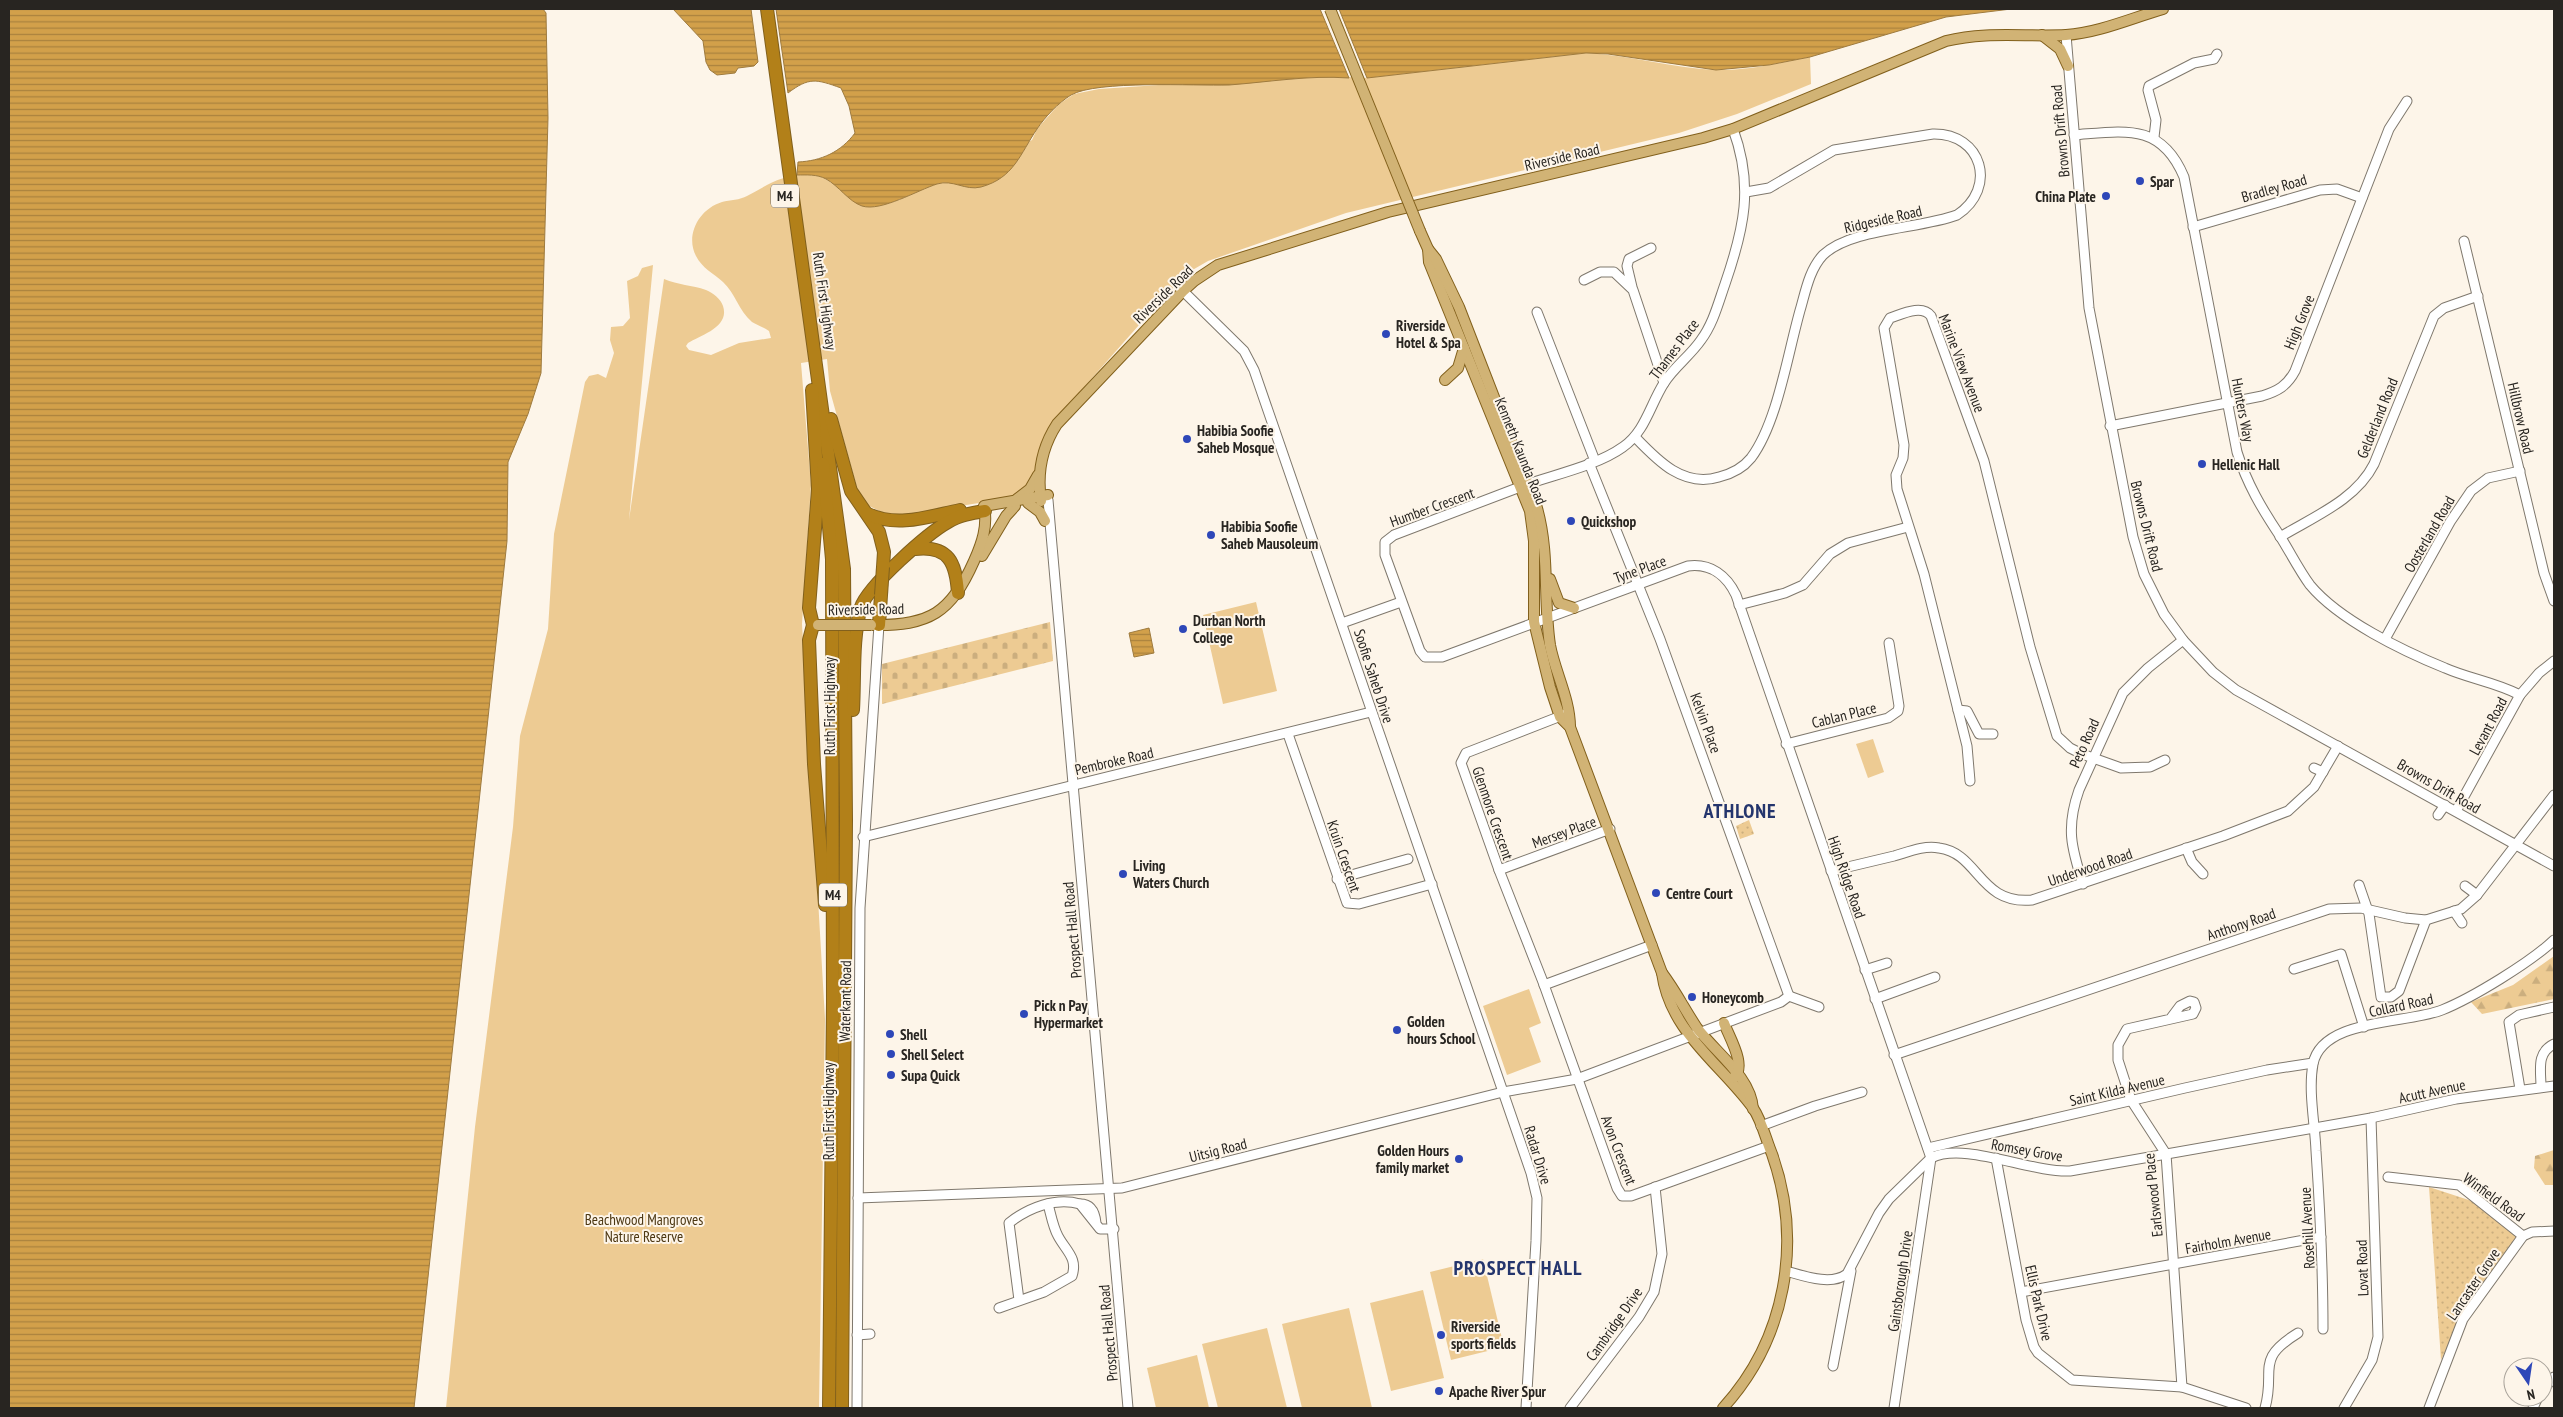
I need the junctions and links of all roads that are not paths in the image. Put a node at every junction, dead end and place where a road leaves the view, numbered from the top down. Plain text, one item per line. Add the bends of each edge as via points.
1 (759, 9) edge
2 (768, 9) edge
3 (1330, 9) edge
4 (2163, 9) edge
5 (2042, 35) junction
6 (2066, 35) junction
7 (2217, 54) dead end
8 (2068, 66) junction
9 (2407, 101) dead end
10 (1732, 129) junction
11 (2074, 135) junction
12 (2154, 137) junction
13 (1746, 192) junction
14 (2362, 198) junction
15 (2194, 227) junction
16 (2464, 241) dead end
17 (1651, 248) dead end
18 (1428, 249) junction
19 (1584, 280) dead end
20 (1633, 290) junction
21 (1183, 292) junction
22 (2478, 296) junction
23 (1537, 312) dead end
24 (1464, 348) junction
25 (1445, 380) dead end
26 (1664, 383) junction
27 (816, 386) junction
28 (2203, 398) dead end
29 (2228, 403) junction
30 (2204, 408) junction
31 (2110, 426) junction
32 (1635, 437) junction
33 (1044, 458) junction
34 (1592, 462) junction
35 (2520, 470) junction
36 (1039, 474) junction
37 (1524, 486) junction
38 (1044, 498) junction
39 (1028, 503) junction
40 (1015, 504) junction
41 (984, 508) junction
42 (868, 514) junction
43 (1045, 521) junction
44 (1908, 527) junction
45 (2280, 537) junction
46 (915, 549) junction
47 (1053, 568) junction
48 (1547, 568) junction
49 (1638, 584) junction
50 (961, 588) junction
51 (2554, 601) edge
52 (1401, 602) junction
53 (1739, 605) junction
54 (1574, 608) junction
55 (1546, 618) junction
56 (1534, 622) junction
57 (1342, 623) junction
58 (816, 625) junction
59 (875, 625) junction
60 (2385, 638) junction
61 (2183, 640) junction
62 (1889, 643) dead end
63 (2554, 660) edge
64 (1549, 668) junction
65 (2520, 695) junction
66 (1958, 710) junction
67 (1371, 712) junction
68 (1565, 715) junction
69 (1288, 734) junction
70 (1993, 734) dead end
71 (1786, 744) junction
72 (2338, 746) junction
73 (2093, 758) junction
74 (2165, 760) dead end
75 (2314, 768) dead end
76 (2323, 772) junction
77 (1970, 782) dead end
78 (1073, 784) junction
79 (2426, 794) junction
80 (2554, 795) edge
81 (2421, 803) dead end
82 (2444, 805) junction
83 (2456, 811) junction
84 (2438, 815) dead end
85 (846, 820) junction
86 (1610, 829) junction
87 (863, 836) junction
88 (2516, 845) junction
89 (2186, 848) junction
90 (1408, 859) dead end
91 (2554, 866) edge
92 (1499, 870) junction
93 (1830, 871) junction
94 (2203, 874) dead end
95 (1337, 879) junction
96 (1432, 884) junction
97 (2083, 884) junction
98 (2359, 885) dead end
99 (2465, 886) dead end
100 (2477, 895) junction
101 (2368, 909) junction
102 (2454, 912) junction
103 (2426, 920) junction
104 (2462, 923) dead end
105 (2554, 940) edge
106 (1652, 945) junction
107 (1887, 963) dead end
108 (2294, 969) dead end
109 (1866, 970) junction
110 (1662, 973) junction
111 (1935, 977) dead end
112 (1544, 986) junction
113 (2050, 992) dead end
114 (1789, 996) junction
115 (1875, 999) junction
116 (832, 1002) junction
117 (2054, 1002) junction
118 (1819, 1007) dead end
119 (2554, 1007) edge
120 (2171, 1018) dead end
121 (1724, 1023) junction
122 (2364, 1027) junction
123 (1700, 1032) junction
124 (1688, 1036) junction
125 (2554, 1044) edge
126 (1894, 1055) junction
127 (2313, 1064) junction
128 (1734, 1078) junction
129 (1577, 1079) junction
130 (2554, 1086) edge
131 (2541, 1087) junction
132 (2520, 1089) junction
133 (1503, 1092) junction
134 (1862, 1092) dead end
135 (2132, 1100) junction
136 (2371, 1118) junction
137 (1761, 1126) junction
138 (2315, 1127) junction
139 (1968, 1138) junction
140 (1769, 1146) junction
141 (1928, 1148) junction
142 (1966, 1154) junction
143 (2166, 1154) junction
144 (1931, 1158) junction
145 (1996, 1158) junction
146 (2388, 1176) dead end
147 (1655, 1187) junction
148 (1110, 1189) junction
149 (858, 1198) junction
150 (1048, 1204) junction
151 (1114, 1229) junction
152 (2554, 1231) edge
153 (2523, 1236) junction
154 (2321, 1237) junction
155 (2173, 1265) junction
156 (1851, 1270) junction
157 (1786, 1271) junction
158 (2021, 1292) junction
159 (1019, 1300) junction
160 (999, 1308) dead end
161 (1110, 1311) dead end
162 (1120, 1311) junction
163 (2323, 1328) dead end
164 (2298, 1333) dead end
165 (870, 1334) dead end
166 (857, 1335) junction
167 (1833, 1366) dead end
168 (2182, 1387) junction
169 (829, 1408) edge
170 (842, 1408) edge
171 (857, 1408) edge
172 (1128, 1408) edge
173 (1526, 1408) edge
174 (1570, 1408) edge
175 (1723, 1408) edge
176 (1894, 1408) edge
177 (2246, 1408) edge
178 (2265, 1408) edge
179 (2344, 1408) edge
180 (2428, 1408) edge

1 - 27 highway, Ruth First Highway / M4
2 - 27 highway, Ruth First Highway / M4
3 - 18 main road, Kenneth Kaunda Road, bridge
4 - 6 main road, Riverside Road via 2088,32
5 - 6 main road, Riverside Road
5 - 8 main road via 2060,49
5 - 10 main road, Riverside Road via 1984,35 1946,41
6 - 8 street, Browns Drift Road
7 - 12 street via 2214,59 2194,63 2150,86 2148,90 2156,120
8 - 11 street, Browns Drift Road
9 - 14 street, High Grove via 2389,129
10 - 13 street, Thames Place
10 - 21 main road, Riverside Road via 1667,149 1388,212 1218,265
11 - 12 street via 2126,131
11 - 31 street, Browns Drift Road via 2099,390
12 - 15 street, Hunters Way via 2180,166
13 - 26 street, Thames Place via 1740,235 1710,325 1694,350
13 - 32 street, Ridgeside Road via 1769,188 1834,150 1933,134 1952,136 1968,145 1981,171 1976,194 1957,215 1850,239 1830,249 1818,262 1808,281 1765,430 1744,465 1714,479 1684,476 1659,462
14 - 15 street, Bradley Road via 2337,189 2320,190
14 - 29 street, High Grove via 2288,383 2278,391
15 - 29 street, Hunters Way
16 - 22 street, Hillbrow Road
17 - 20 street via 1628,260
18 - 24 main road, Kenneth Kaunda Road via 1429,262
18 - 37 main road, Kenneth Kaunda Road via 1436,259 1458,307
19 - 20 street via 1600,272 1614,272
20 - 26 street
21 - 33 main road, Riverside Road via 1057,424 1047,441
21 - 57 street, Soofie Saheb Drive via 1244,351 1254,370
22 - 35 street, Hillbrow Road
22 - 45 street, Gelderland Road via 2444,308 2434,316 2374,464 2364,481 2346,497
23 - 34 street, Kelvin Place
24 - 25 main road via 1458,368
24 - 37 main road, Kenneth Kaunda Road
26 - 32 street, Thames Place
27 - 42 highway via 851,491
27 - 58 highway via 818,489 809,608
27 - 85 highway, Ruth First Highway / M4 via 844,569
27 - 116 highway, Ruth First Highway / M4 via 832,559
28 - 30 street
29 - 30 street, High Grove
29 - 45 street, Hunters Way via 2244,474
30 - 31 street, High Grove
31 - 61 street, Browns Drift Road via 2133,538 2144,574 2164,614
32 - 34 street, Thames Place via 1616,452
33 - 36 main road, Riverside Road
33 - 38 main road, Riverside Road
34 - 37 street, Thames Place
34 - 49 street, Kelvin Place
35 - 51 street, Hillbrow Road via 2547,586
35 - 60 street, Oosterland Road via 2488,478 2471,491
36 - 38 main road, Riverside Road
36 - 40 main road, Riverside Road
37 - 48 main road, Kenneth Kaunda Road via 1541,524
37 - 52 street, Humber Crescent via 1388,538 1384,546 1385,555
37 - 56 main road, Kenneth Kaunda Road via 1533,525
38 - 39 main road
38 - 40 main road
38 - 43 street, Prospect Hall Road
38 - 47 street, Prospect Hall Road via 1054,550
39 - 40 main road
39 - 43 main road via 1040,512
40 - 41 main road
40 - 50 main road, Riverside Road via 972,576
41 - 42 highway via 897,521
41 - 46 highway via 949,521
41 - 50 main road, Riverside Road via 981,545
42 - 59 highway, bridge via 882,539 881,595
43 - 47 street, Prospect Hall Road
44 - 53 street via 1848,543 1830,554 1802,585
44 - 66 street, Marine View Avenue via 1924,574
44 - 73 street, Marine View Avenue via 1896,482 1904,445 1884,328 1890,318 1921,310 1931,316 1981,450 2052,726 2061,741
45 - 60 street, Hunters Way via 2310,584 2328,602 2349,619
46 - 50 highway via 935,550 950,559
46 - 85 highway via 871,590 862,606 857,635
47 - 78 street, Prospect Hall Road
48 - 54 main road via 1557,600
48 - 55 main road, Kenneth Kaunda Road
49 - 53 street, Tyne Place via 1688,566 1703,566 1727,579
49 - 54 street, Tyne Place
49 - 114 street, Kelvin Place
50 - 59 main road, Riverside Road via 943,609 925,620 902,625
52 - 56 street, Humber Crescent via 1420,651 1429,658 1442,657
52 - 57 street
53 - 71 street, High Ridge Road
54 - 55 street, Tyne Place
55 - 56 street, Tyne Place
55 - 64 main road, Kenneth Kaunda Road
56 - 64 main road, Kenneth Kaunda Road
57 - 67 street, Soofie Saheb Drive
58 - 59 main road, Riverside Road, bridge
58 - 116 highway via 809,640 814,764
59 - 87 street, Waterkant Road
60 - 65 street, Hunters Way via 2446,669 2493,682
61 - 72 street, Browns Drift Road via 2212,672 2236,690
61 - 73 street, Peto Road via 2148,668 2123,694
62 - 71 street, Cablan Place via 1899,706 1895,714
63 - 65 street, Levant Road
64 - 68 main road, Kenneth Kaunda Road
65 - 83 street, Levant Road
66 - 70 street via 1967,711 1978,734
66 - 77 street, Marine View Avenue via 1967,746
67 - 69 street, Pembroke Road
67 - 96 street, Soofie Saheb Drive
68 - 86 main road, Kenneth Kaunda Road
68 - 92 street, Glenmore Crescent via 1466,753 1463,757 1464,772
69 - 78 street, Pembroke Road
69 - 95 street, Kruin Crescent
71 - 93 street, High Ridge Road
72 - 76 street, Underwood Road
72 - 79 street, Browns Drift Road
73 - 74 street, Marine View Avenue via 2121,768 2150,767
73 - 97 street, Peto Road via 2070,820 2073,852
75 - 76 street
76 - 89 street, Underwood Road via 2308,794 2288,811 2195,840
78 - 87 street, Pembroke Road
78 - 148 street, Prospect Hall Road
79 - 81 street
79 - 82 street, Browns Drift Road
80 - 88 street, Anthony Road
82 - 83 street, Browns Drift Road
82 - 84 street
83 - 88 street, Browns Drift Road
85 - 170 highway, Ruth First Highway / M4
86 - 92 street, Mersey Place
86 - 106 main road, Kenneth Kaunda Road
87 - 149 street, Waterkant Road
88 - 91 street, Browns Drift Road
88 - 100 street, Anthony Road
89 - 94 street via 2192,862
89 - 97 street, Underwood Road
90 - 95 street
92 - 112 street, Glenmore Crescent
93 - 97 street, Underwood Road via 1922,848 1939,848 1952,852 1997,894 2010,900 2032,900
93 - 109 street, High Ridge Road
95 - 96 street, Kruin Crescent via 1344,900 1354,905
96 - 133 street, Soofie Saheb Drive
98 - 101 street
99 - 100 street
100 - 102 street, Anthony Road
101 - 103 street, Anthony Road
101 - 103 street via 2383,998 2395,996 2399,991
101 - 117 street, Anthony Road via 2330,908 2226,938
102 - 103 street, Anthony Road
102 - 104 street
105 - 122 street, Collard Road via 2457,1004 2428,1014
106 - 110 main road, Kenneth Kaunda Road
106 - 112 street
107 - 109 street
108 - 122 street via 2336,954 2342,955
109 - 115 street, High Ridge Road
110 - 123 main road, Kenneth Kaunda Road
110 - 124 main road, Kenneth Kaunda Road via 1664,990 1676,1019
111 - 115 street
112 - 129 street, Glenmore Crescent
113 - 117 street
114 - 118 street
114 - 121 street
115 - 126 street, High Ridge Road
116 - 169 highway, Ruth First Highway / M4
117 - 126 street, Anthony Road
119 - 132 street via 2519,1015 2509,1022
120 - 135 street, Earlswood Place via 2132,1027 2120,1038 2118,1060
121 - 123 street
121 - 128 main road via 1739,1063
122 - 127 street, Collard Road via 2331,1037
123 - 124 street
123 - 128 main road, Kenneth Kaunda Road
124 - 128 main road, Kenneth Kaunda Road
124 - 129 street
125 - 131 street via 2541,1057
126 - 141 street, High Ridge Road
127 - 135 street, Saint Kilda Avenue via 2267,1070
127 - 138 street
128 - 137 main road, Kenneth Kaunda Road via 1752,1097 1753,1109
129 - 133 street, Uitsig Road
129 - 147 street, Avon Crescent via 1620,1194 1629,1196
130 - 131 street, Acutt Avenue
131 - 132 street, Acutt Avenue
132 - 136 street, Acutt Avenue via 2456,1098
133 - 148 street, Uitsig Road
133 - 173 street, Radar Drive via 1537,1198
134 - 137 street
135 - 139 street, Saint Kilda Avenue
135 - 143 street, Earlswood Place
136 - 138 street, Acutt Avenue
136 - 179 street, Lovat Road via 2378,1337 2372,1360
137 - 140 main road, Kenneth Kaunda Road
138 - 143 street, Romsey Grove
138 - 154 street, Rosehill Avenue
139 - 141 street, Saint Kilda Avenue
139 - 142 street
140 - 147 street, Avon Crescent
140 - 157 main road, Kenneth Kaunda Road via 1786,1206
141 - 144 street, High Ridge Road
142 - 144 street, Romsey Grove via 1944,1153
142 - 145 street, Romsey Grove
143 - 145 street, Romsey Grove via 2065,1171 2048,1171
143 - 155 street, Earlswood Place
144 - 156 street via 1879,1213
144 - 176 street, Gainsborough Drive via 1896,1364
145 - 158 street, Ellis Park Drive
146 - 153 street, Winfield Road via 2458,1185
147 - 174 street, Cambridge Drive via 1662,1254 1654,1292
148 - 149 street, Uitsig Road via 976,1198
148 - 151 street, Prospect Hall Road
149 - 166 street, Waterkant Road
150 - 151 street via 1080,1204 1104,1231
150 - 159 street via 1029,1210 1009,1223
150 - 159 street via 1058,1236 1072,1256 1074,1274 1069,1280 1044,1292
151 - 162 street, Prospect Hall Road
152 - 153 street via 2532,1232
153 - 180 street, Lancaster Grove via 2458,1328
154 - 155 street, Fairholm Avenue
154 - 163 street, Rosehill Avenue
155 - 158 street, Fairholm Avenue
155 - 168 street, Earlswood Place
156 - 157 street via 1835,1279
156 - 167 street
157 - 175 main road, Kenneth Kaunda Road via 1765,1349 1746,1381
158 - 168 street, Ellis Park Drive via 2034,1347 2072,1380
159 - 160 street
161 - 162 street
162 - 172 street, Prospect Hall Road
164 - 178 street via 2283,1342 2270,1358
165 - 166 street
166 - 171 street, Waterkant Road
168 - 177 street, Ellis Park Drive

